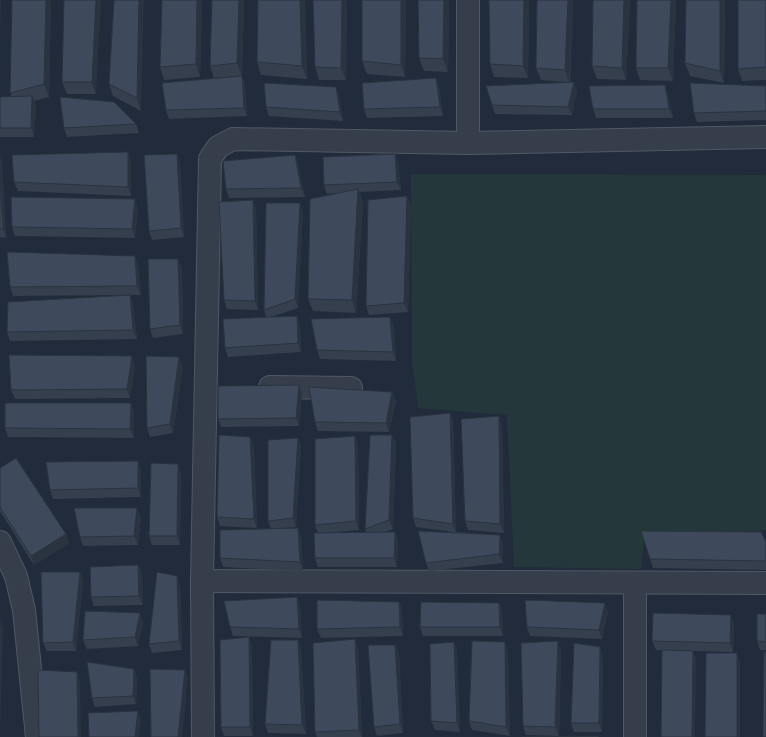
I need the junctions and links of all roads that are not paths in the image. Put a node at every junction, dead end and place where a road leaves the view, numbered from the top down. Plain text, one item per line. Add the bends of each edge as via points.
1 (468, 0) edge
2 (766, 137) edge
3 (468, 143) junction
4 (205, 386) junction
5 (228, 386) edge
6 (251, 386) edge
7 (350, 388) edge
8 (0, 542) edge
9 (202, 581) junction
10 (635, 583) junction
11 (766, 584) edge
12 (37, 737) edge
13 (203, 737) edge
14 (635, 737) edge

1 - 3 street
2 - 3 street
3 - 4 street via 233,139 218,147 210,158
4 - 5 street
4 - 9 street
6 - 7 street
8 - 12 street via 16,576 24,610
9 - 10 street
9 - 13 street
10 - 11 street
10 - 14 street

